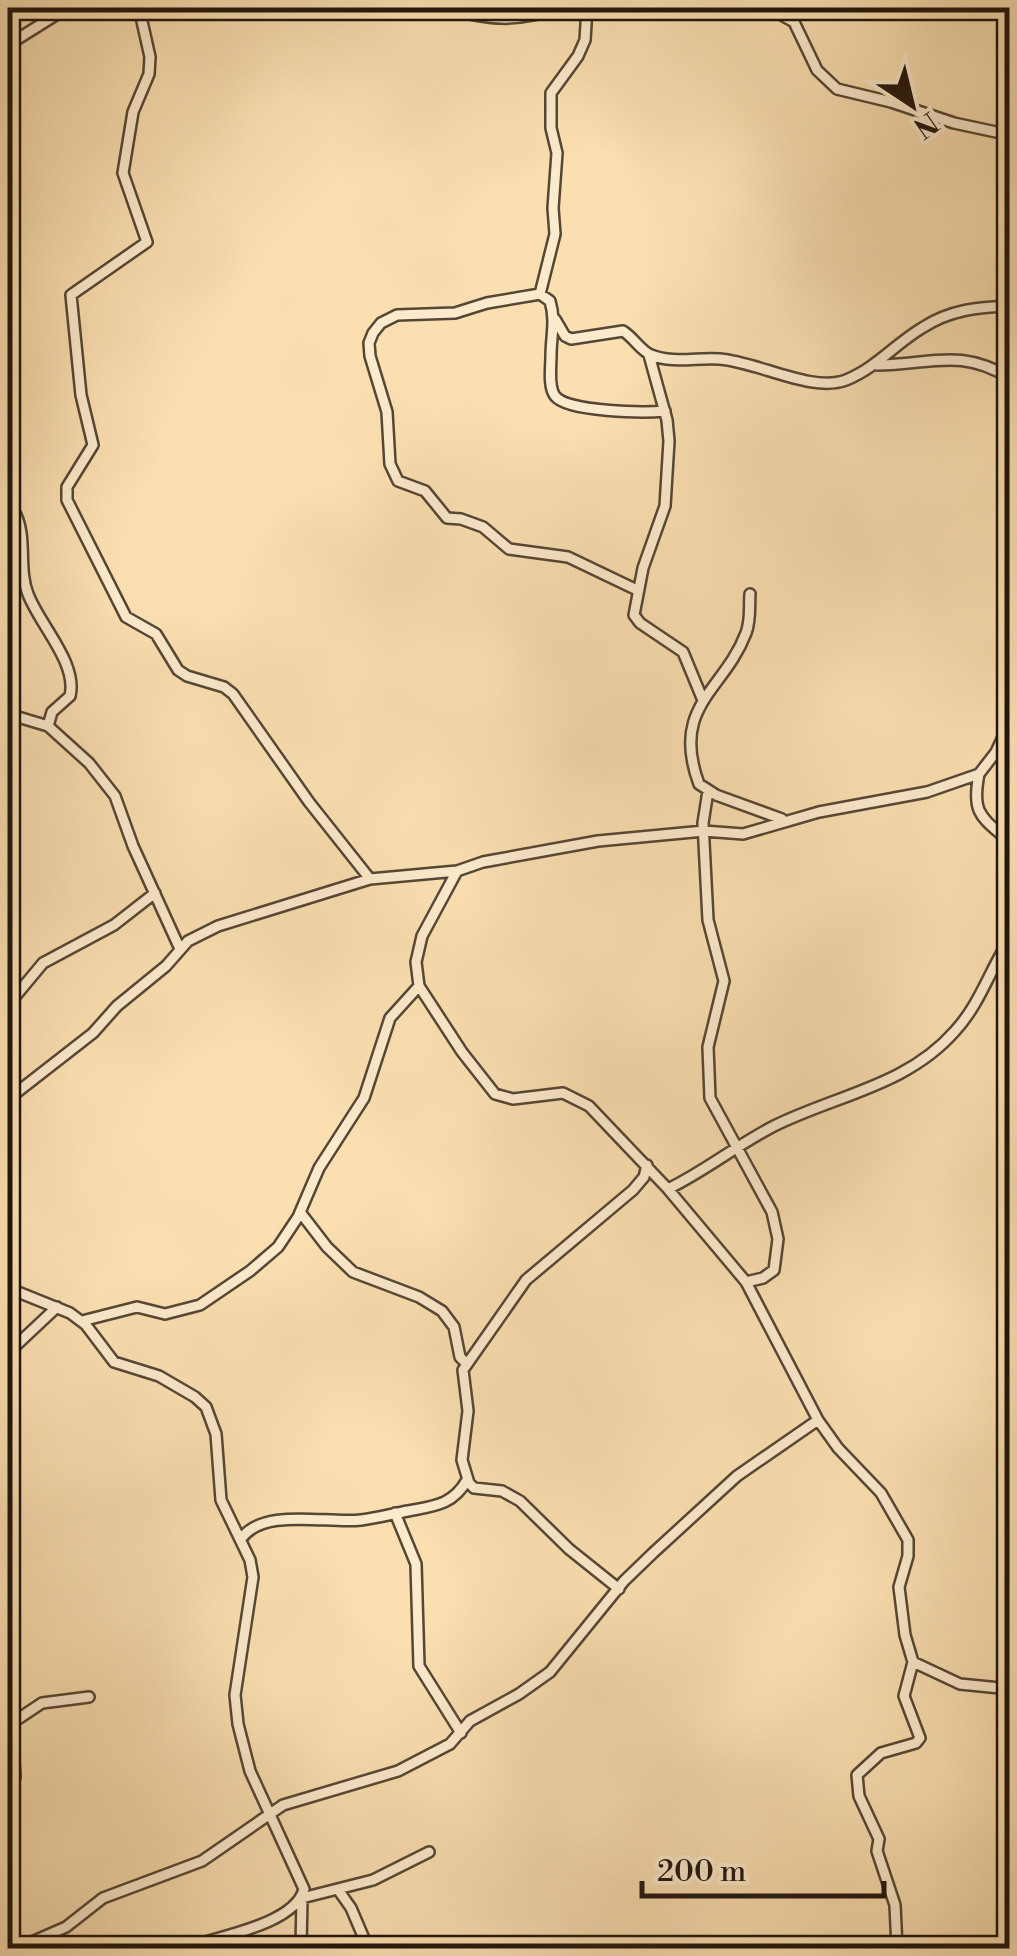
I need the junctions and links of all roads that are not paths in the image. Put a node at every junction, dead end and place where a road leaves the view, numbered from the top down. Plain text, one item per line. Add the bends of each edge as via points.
1 (67, 8) edge
2 (140, 8) edge
3 (278, 8) edge
4 (358, 8) edge
5 (445, 8) edge
6 (561, 8) edge
7 (588, 8) edge
8 (769, 8) edge
9 (8, 45) edge
10 (1010, 135) edge
11 (540, 294) junction
12 (1010, 306) edge
13 (556, 320) junction
14 (649, 355) junction
15 (875, 365) junction
16 (1010, 378) edge
17 (664, 411) junction
18 (8, 516) edge
19 (637, 590) junction
20 (750, 594) dead end
21 (702, 698) junction
22 (8, 714) edge
23 (1010, 722) edge
24 (48, 726) junction
25 (979, 774) junction
26 (708, 790) junction
27 (783, 820) junction
28 (704, 831) junction
29 (1010, 842) edge
30 (457, 871) junction
31 (370, 879) junction
32 (155, 894) junction
33 (1010, 939) edge
34 (180, 949) junction
35 (419, 986) junction
36 (8, 1005) edge
37 (8, 1106) edge
38 (735, 1148) junction
39 (646, 1166) junction
40 (668, 1189) junction
41 (300, 1212) junction
42 (746, 1282) junction
43 (10, 1292) edge
44 (58, 1308) junction
45 (82, 1321) junction
46 (8, 1353) edge
47 (466, 1363) junction
48 (818, 1420) junction
49 (467, 1480) junction
50 (395, 1514) junction
51 (242, 1539) junction
52 (619, 1589) junction
53 (912, 1662) junction
54 (1010, 1689) edge
55 (89, 1697) dead end
56 (462, 1733) junction
57 (8, 1790) edge
58 (270, 1814) junction
59 (428, 1852) dead end
60 (339, 1891) junction
61 (302, 1898) junction
62 (18, 1948) edge
63 (185, 1948) edge
64 (301, 1948) edge
65 (368, 1948) edge
66 (897, 1948) edge

1 - 9 street
2 - 31 street via 150,70 133,112 123,173 148,242 70,295 93,446 66,487 68,500 126,617 156,634 178,670 234,694
3 - 4 street via 308,14
5 - 6 street via 514,20
7 - 11 street via 585,40 551,93 556,234
8 - 10 street via 794,22 816,70 837,89
11 - 13 street
11 - 19 street via 381,323 369,343 387,412 391,470 403,484 425,491 447,518 483,527 509,549 568,557
12 - 15 street via 954,312
13 - 14 street via 571,339 628,332
13 - 17 street via 551,372 557,398 617,411
14 - 15 street via 758,364 791,378 835,383
14 - 17 street
15 - 16 street via 964,359
17 - 19 street via 665,506
18 - 24 street via 20,524 27,592 72,681 70,696 52,712
19 - 21 street via 635,618 683,652
20 - 21 street via 745,635
21 - 26 street via 690,740 697,778
22 - 24 street
23 - 25 street
24 - 32 street via 115,796
25 - 27 street via 927,792
25 - 29 street via 976,810
26 - 27 street
26 - 28 street
27 - 28 street via 739,834
28 - 30 street via 598,841
28 - 38 street via 708,920 724,980 708,1047 710,1098
30 - 31 street
30 - 35 street via 422,936
31 - 34 street via 218,926
32 - 34 street
32 - 36 street via 114,926 44,963
33 - 38 street via 973,1009 915,1065
34 - 37 street
35 - 39 street via 495,1094 576,1097
35 - 41 street via 390,1018 364,1098
38 - 40 street
38 - 42 street via 772,1212 778,1239 774,1270
39 - 40 street
39 - 47 street via 632,1190 517,1290
40 - 42 street
41 - 45 street via 270,1254 204,1303 171,1313 137,1306
41 - 47 street via 353,1272 442,1311
42 - 48 street
43 - 44 street
44 - 45 street
44 - 46 street
45 - 51 street via 114,1362 159,1376 206,1407 216,1434 221,1500
47 - 49 street
48 - 52 street via 737,1476
48 - 53 street via 881,1493 908,1540 899,1587
49 - 50 street via 447,1502
49 - 52 street via 520,1501
50 - 51 street via 267,1523
50 - 56 street via 416,1564 418,1666
51 - 58 street via 252,1596 236,1706 245,1758
52 - 56 street via 550,1672 470,1721
53 - 54 street via 960,1684
53 - 66 street via 904,1696 920,1738 881,1753 857,1775 895,1906
55 - 57 street via 42,1703 16,1721 15,1778
56 - 58 street via 398,1771
58 - 61 street via 302,1881
58 - 62 street via 202,1862 103,1898 66,1928
59 - 60 street
60 - 61 street
60 - 65 street
61 - 63 street via 249,1930
61 - 64 street

